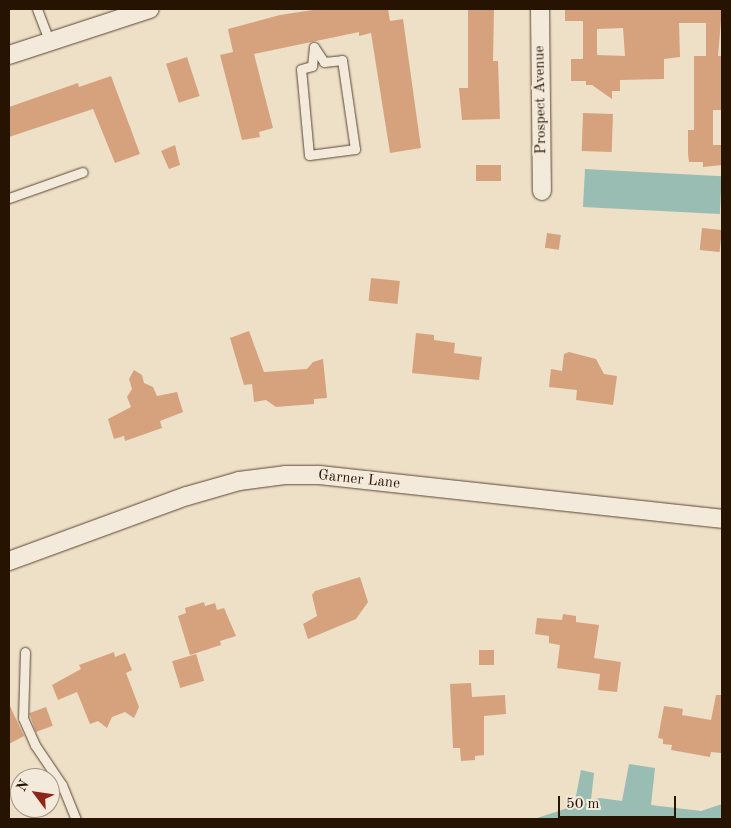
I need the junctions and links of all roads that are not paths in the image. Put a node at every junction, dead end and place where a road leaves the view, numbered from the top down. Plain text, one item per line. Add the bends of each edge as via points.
1 (37, 9) edge
2 (150, 9) edge
3 (540, 9) edge
4 (49, 41) junction
5 (314, 47) joint
6 (9, 55) edge
7 (83, 172) dead end
8 (542, 191) dead end
9 (9, 198) edge
10 (722, 519) edge
11 (9, 561) edge
12 (26, 652) dead end
13 (76, 819) edge

1 - 4 lane
2 - 4 street
3 - 8 street, Prospect Avenue
4 - 6 street
5 - 5 lane via 312,66 300,69 309,155 355,149 342,60 324,62
7 - 9 lane
10 - 11 street, Garner Lane via 319,475 285,475 240,481 187,496
12 - 13 lane via 23,718 35,744 62,785

